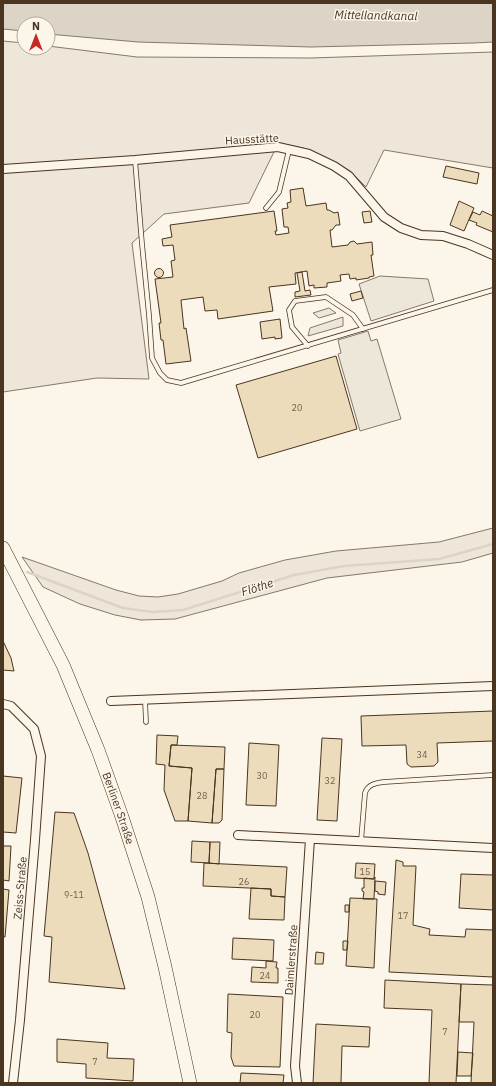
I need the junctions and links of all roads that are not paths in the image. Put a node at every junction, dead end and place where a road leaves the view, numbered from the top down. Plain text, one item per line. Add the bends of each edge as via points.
1 (289, 150) junction
2 (135, 160) junction
3 (3, 169) edge
4 (266, 208) dead end
5 (493, 255) edge
6 (493, 290) edge
7 (363, 329) junction
8 (308, 346) junction
9 (3, 548) edge
10 (493, 686) edge
11 (145, 700) junction
12 (111, 701) dead end
13 (7, 705) edge
14 (146, 722) dead end
15 (493, 775) edge
16 (238, 835) dead end
17 (310, 839) junction
18 (361, 841) junction
19 (493, 848) edge
20 (13, 1083) edge
21 (190, 1083) edge
22 (298, 1083) edge

1 - 2 street, Hausstätte via 278,147
1 - 4 lane via 279,192
1 - 5 street, Hausstätte via 309,154 334,166 348,176 384,217 401,228 421,235 443,236
2 - 3 street, Hausstätte
2 - 8 lane via 152,358 166,380 181,383
6 - 7 lane
7 - 8 lane
7 - 8 lane via 353,315 326,297 295,301 289,310 292,327
9 - 21 main road, Berliner Straße via 63,665 98,750 119,810 148,896
10 - 11 street
11 - 12 street
11 - 14 lane
13 - 20 street, Zeiss-Straße via 34,729 42,756
15 - 18 lane via 371,785 365,793
16 - 17 street
17 - 18 street
17 - 22 street, Daimlerstraße via 295,1066
18 - 19 street

